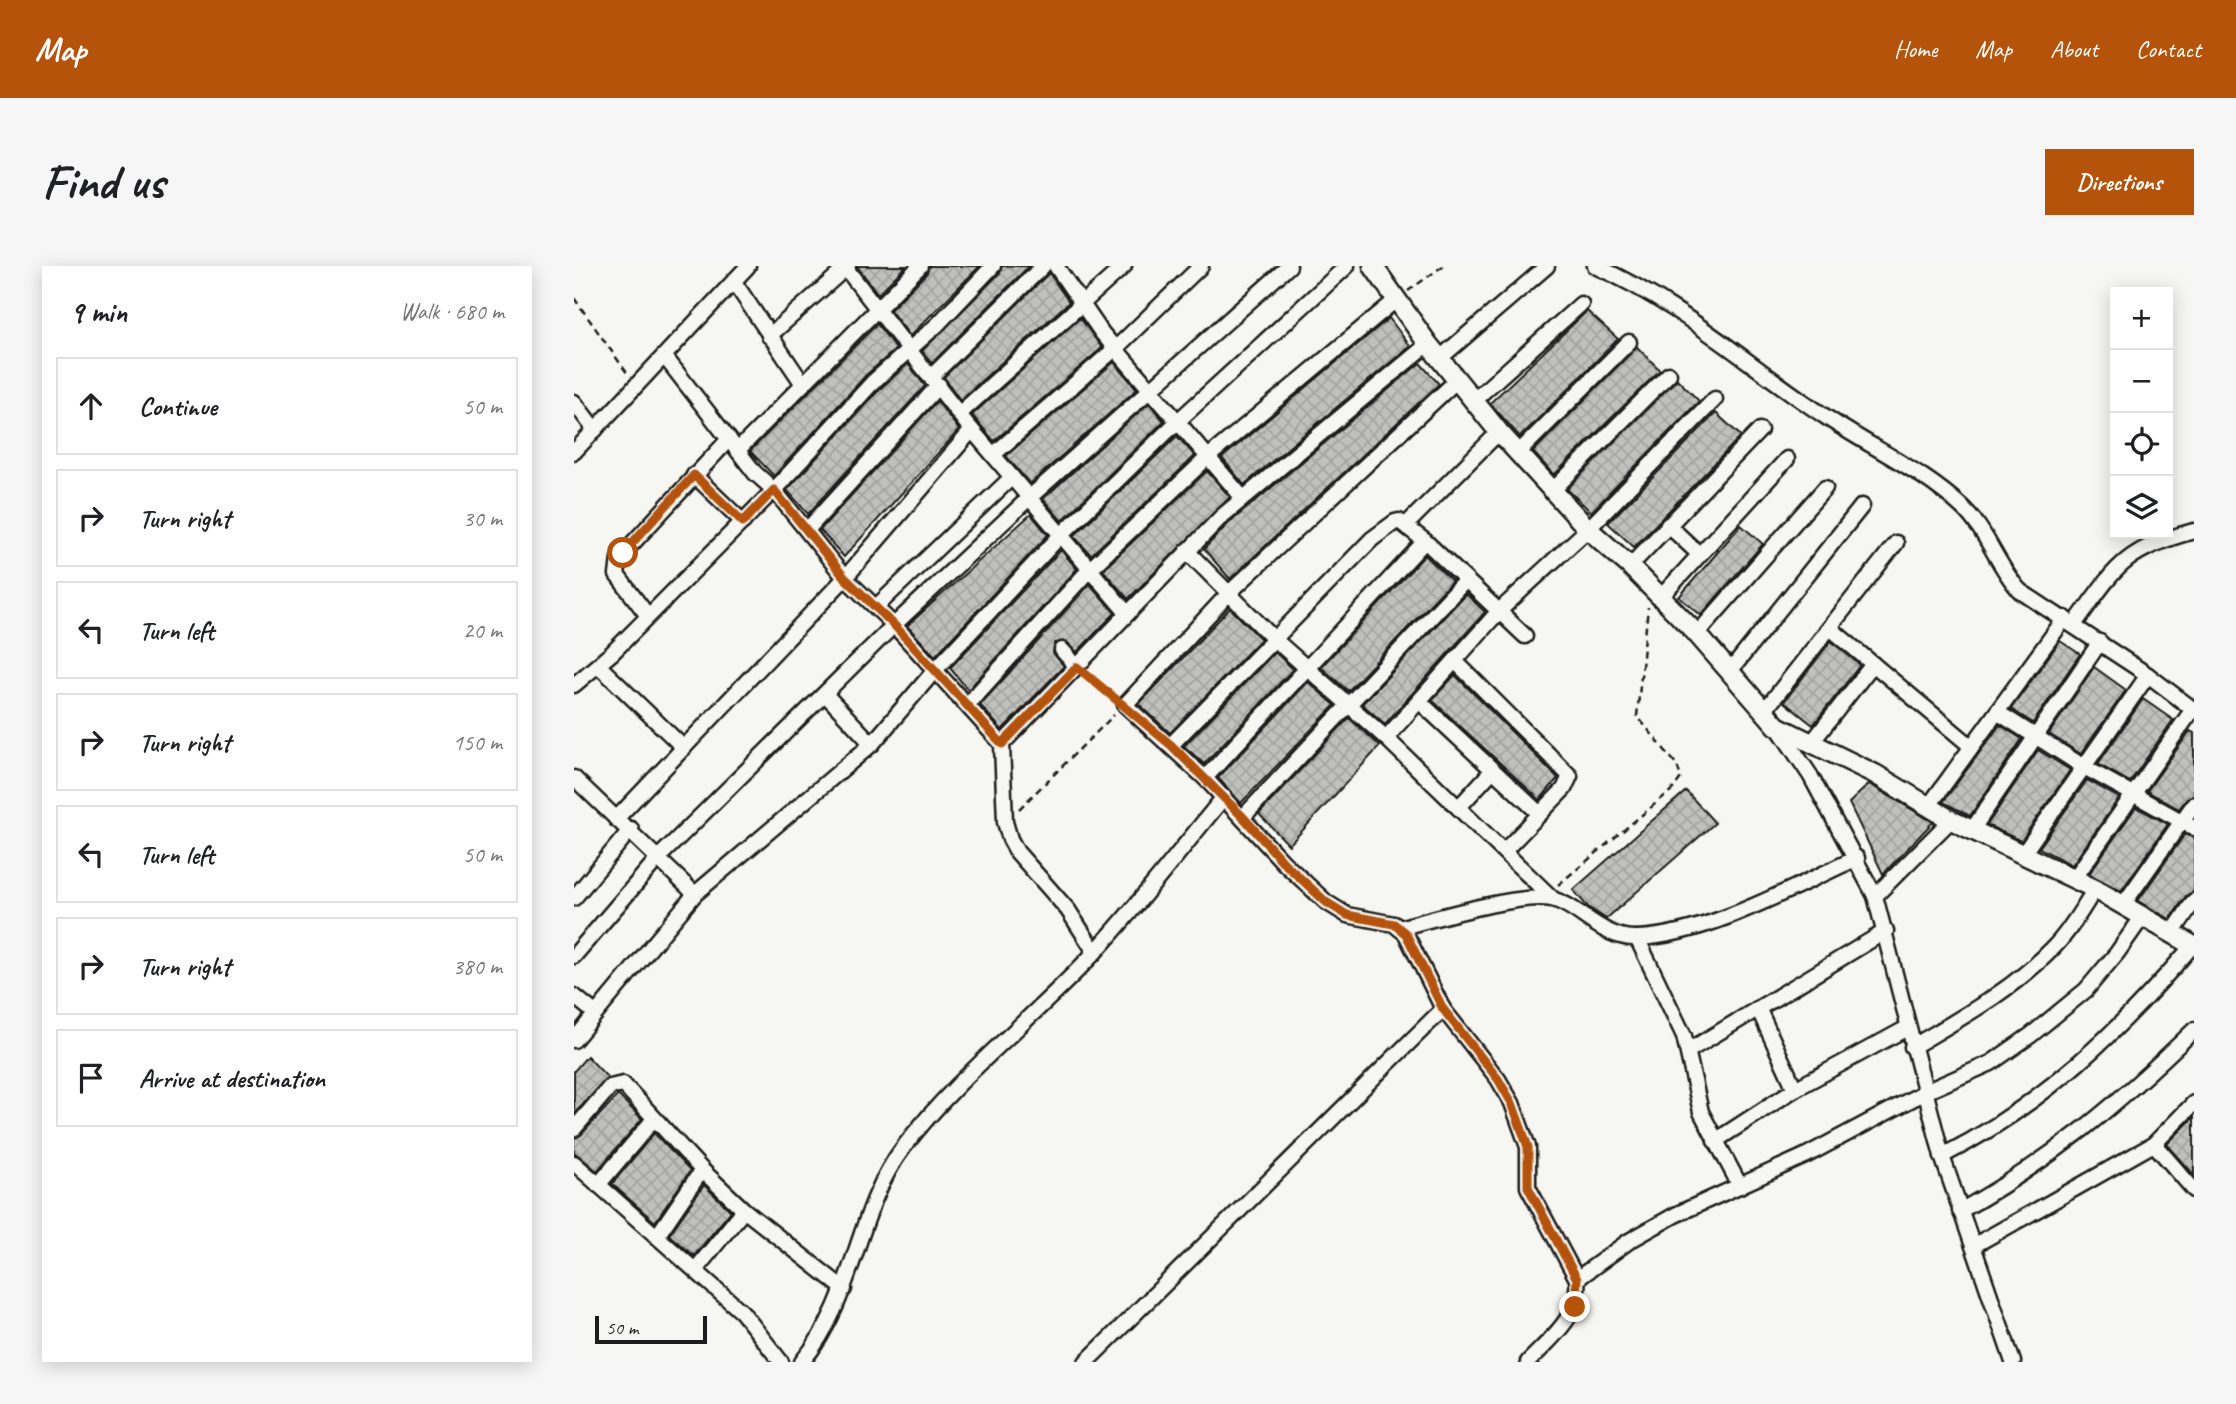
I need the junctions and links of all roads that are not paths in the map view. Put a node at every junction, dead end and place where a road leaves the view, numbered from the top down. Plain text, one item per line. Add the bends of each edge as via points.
1 (748, 266) edge
2 (920, 266) edge
3 (993, 266) edge
4 (1043, 266) edge
5 (1056, 266) edge
6 (1124, 266) edge
7 (1201, 266) edge
8 (1289, 266) edge
9 (1347, 266) edge
10 (1547, 266) edge
11 (1595, 266) edge
12 (846, 267) edge
13 (1376, 267) edge
14 (734, 282) junction
15 (1397, 299) junction
16 (1082, 304) junction
17 (1581, 304) dead end
18 (878, 309) junction
19 (769, 336) junction
20 (1629, 342) dead end
21 (1116, 348) junction
22 (909, 349) junction
23 (1434, 352) junction
24 (665, 357) junction
25 (1669, 374) dead end
26 (935, 380) junction
27 (1457, 381) junction
28 (803, 384) junction
29 (1151, 390) junction
30 (1715, 399) dead end
31 (1473, 401) junction
32 (574, 402) edge
33 (960, 414) junction
34 (1178, 421) junction
35 (595, 430) junction
36 (972, 430) junction
37 (1760, 430) dead end
38 (1499, 432) junction
39 (734, 444) junction
40 (574, 452) edge
41 (1518, 453) junction
42 (994, 454) junction
43 (1208, 457) junction
44 (1787, 459) dead end
45 (694, 475) junction
46 (1012, 477) junction
47 (1825, 488) dead end
48 (1554, 489) junction
49 (774, 490) junction
50 (1242, 497) junction
51 (1029, 498) junction
52 (1862, 506) dead end
53 (743, 522) junction
54 (1406, 526) junction
55 (1668, 526) junction
56 (1588, 529) junction
57 (807, 530) junction
58 (2194, 531) edge
59 (1060, 535) junction
60 (1425, 541) junction
61 (1896, 543) dead end
62 (1186, 551) junction
63 (1699, 554) junction
64 (1630, 566) junction
65 (1089, 570) junction
66 (845, 578) junction
67 (1466, 580) junction
68 (1230, 592) junction
69 (1655, 592) junction
70 (876, 607) junction
71 (1499, 611) junction
72 (1127, 613) junction
73 (648, 616) junction
74 (2070, 621) junction
75 (894, 625) junction
76 (1830, 628) junction
77 (1697, 634) junction
78 (1525, 636) dead end
79 (1273, 638) junction
80 (2100, 642) junction
81 (1062, 650) dead end
82 (1455, 661) junction
83 (1873, 664) junction
84 (599, 666) junction
85 (1077, 667) junction
86 (1307, 668) junction
87 (935, 670) junction
88 (1731, 670) junction
89 (2148, 675) junction
90 (574, 685) edge
91 (826, 695) junction
92 (1419, 701) junction
93 (967, 705) junction
94 (1348, 705) junction
95 (1765, 710) junction
96 (2193, 710) edge
97 (1997, 712) junction
98 (1777, 726) junction
99 (2035, 737) junction
100 (1386, 738) junction
101 (1813, 741) junction
102 (872, 744) junction
103 (1002, 744) junction
104 (1171, 745) junction
105 (1972, 747) junction
106 (684, 748) junction
107 (2084, 767) junction
108 (1492, 771) junction
109 (574, 778) edge
110 (1205, 778) junction
111 (2133, 794) junction
112 (1224, 797) junction
113 (2194, 804) edge
114 (1458, 807) junction
115 (1928, 807) junction
116 (1540, 814) junction
117 (1243, 817) junction
118 (616, 819) junction
119 (1951, 820) junction
120 (2188, 825) edge
121 (631, 829) junction
122 (1972, 830) junction
123 (1505, 850) junction
124 (2024, 853) junction
125 (659, 857) junction
126 (1857, 858) junction
127 (2074, 879) junction
128 (2095, 889) junction
129 (695, 894) junction
130 (1875, 896) junction
131 (1550, 897) junction
132 (574, 898) edge
133 (2194, 901) edge
134 (2123, 905) junction
135 (2143, 916) junction
136 (1399, 928) junction
137 (1886, 931) junction
138 (2172, 932) junction
139 (1637, 938) junction
140 (2193, 945) edge
141 (1095, 952) junction
142 (574, 956) edge
143 (574, 996) edge
144 (1443, 1009) junction
145 (1759, 1010) junction
146 (595, 1013) junction
147 (1907, 1028) junction
148 (2194, 1030) edge
149 (574, 1040) edge
150 (1912, 1047) junction
151 (1688, 1051) junction
152 (1795, 1089) junction
153 (1925, 1092) junction
154 (2194, 1103) edge
155 (654, 1119) junction
156 (574, 1129) edge
157 (1715, 1141) junction
158 (2154, 1143) junction
159 (1942, 1156) junction
160 (574, 1163) edge
161 (702, 1170) junction
162 (598, 1185) junction
163 (1740, 1186) junction
164 (2194, 1190) edge
165 (744, 1210) junction
166 (1960, 1211) junction
167 (657, 1236) junction
168 (1973, 1246) junction
169 (696, 1269) junction
170 (1577, 1279) junction
171 (844, 1289) junction
172 (781, 1362) edge
173 (802, 1362) edge
174 (1086, 1362) edge
175 (1528, 1362) edge
176 (2013, 1362) edge

1 - 14 street
2 - 18 street
3 - 22 street
4 - 26 street
5 - 16 street
6 - 16 street
7 - 21 street
8 - 29 street
9 - 34 street
10 - 23 street
11 - 74 street via 1658,300 1825,417 1939,489 1979,525 2020,591
12 - 18 street
12 - 19 street
13 - 15 street
14 - 19 street
14 - 24 street
15 - 23 street
15 - 43 street
16 - 21 street
16 - 33 street
17 - 31 street
18 - 22 street
18 - 28 street
19 - 28 street
20 - 41 street
21 - 29 street
21 - 42 street
22 - 26 street
22 - 49 street
23 - 27 street
23 - 50 street
24 - 35 street
24 - 39 street
25 - 48 street
26 - 33 street
26 - 57 street
27 - 31 street
27 - 68 street
28 - 39 street
29 - 34 street
29 - 51 street
30 - 56 street
31 - 38 street
32 - 35 street
33 - 36 street
34 - 43 street
34 - 59 street
35 - 40 street
36 - 42 street
36 - 66 street
37 - 55 street
38 - 41 street
38 - 54 street
39 - 45 street
39 - 49 street
41 - 48 street
42 - 46 street
43 - 50 street
43 - 65 street
44 - 63 street
45 - 53 street
45 - 73 street via 618,563 617,575
46 - 51 street
46 - 70 street
47 - 77 street
48 - 56 street
49 - 53 street
49 - 57 street
50 - 62 street
51 - 59 street
51 - 75 street
52 - 88 street
53 - 73 street
54 - 60 street
54 - 79 street via 1395,522 1372,538
55 - 63 street
55 - 64 street
56 - 64 street
56 - 71 street
57 - 66 street
58 - 74 street via 2163,539 2116,566
59 - 65 street
59 - 87 street
60 - 67 street
60 - 86 street
61 - 76 street
62 - 68 street
62 - 72 street
63 - 69 street
64 - 69 street
65 - 72 street
65 - 93 street
66 - 70 street
66 - 106 street
67 - 71 street
67 - 94 street
68 - 79 street
68 - 104 street via 1125,705
69 - 77 street
70 - 75 street
71 - 78 street
71 - 82 street
72 - 85 street
73 - 84 street
74 - 80 street
74 - 97 street
75 - 87 street
75 - 91 street
76 - 83 street
76 - 95 street
77 - 88 street
79 - 86 street
79 - 104 street
80 - 89 street
80 - 99 street
81 - 85 street
82 - 92 street
82 - 116 street via 1570,776
83 - 101 street
83 - 105 street
84 - 90 street
84 - 106 street
85 - 103 street
86 - 94 street
86 - 110 street
87 - 93 street
87 - 102 street
88 - 95 street
89 - 96 street
89 - 107 street
91 - 102 street
91 - 125 street
92 - 100 street
92 - 108 street
93 - 103 street
94 - 100 street
94 - 117 street
95 - 98 street
96 - 111 street
97 - 99 street
97 - 105 street
98 - 101 street
98 - 126 street
99 - 107 street
99 - 122 street
100 - 114 street
101 - 115 street
102 - 129 street
103 - 141 street via 1005,822 1017,852 1068,910
104 - 110 street
105 - 115 street
106 - 118 street
107 - 111 street
107 - 124 street
108 - 114 street
108 - 116 street
109 - 118 street
110 - 112 street
111 - 120 street
111 - 127 street
112 - 117 street
112 - 141 street
113 - 120 street
114 - 123 street
115 - 119 street
116 - 123 street
117 - 136 street via 1284,863 1336,909
118 - 121 street
119 - 122 street
119 - 130 street
120 - 134 street
121 - 125 street
121 - 132 street
122 - 124 street
123 - 131 street
124 - 127 street
125 - 129 street
125 - 142 street
126 - 130 street
126 - 139 street via 1732,915
127 - 128 street
128 - 134 street
128 - 150 street via 2056,946 2039,961
129 - 146 street
130 - 137 street
131 - 136 street
131 - 139 street via 1608,931
133 - 138 street
134 - 135 street
135 - 138 street
135 - 153 street via 2102,974 2068,1006 1991,1063
136 - 144 street via 1412,943
137 - 145 street
137 - 147 street
138 - 140 street
139 - 151 street
140 - 159 street via 2151,993 2044,1092 1992,1130
141 - 171 street via 903,1148 877,1192
143 - 146 street
144 - 170 street via 1493,1071 1512,1103 1528,1147 1528,1187
144 - 174 street
145 - 151 street
145 - 152 street
146 - 149 street
147 - 150 street
147 - 152 street
148 - 166 street via 2063,1147
150 - 153 street
151 - 157 street via 1701,1112
152 - 157 street
153 - 159 street
153 - 163 street
154 - 158 street
155 - 156 street via 628,1088 617,1084
155 - 161 street
155 - 162 street
157 - 163 street
158 - 164 street
158 - 168 street
159 - 166 street
160 - 162 street
161 - 165 street
161 - 167 street
162 - 167 street
163 - 170 street via 1629,1241
165 - 169 street
165 - 171 street
166 - 168 street
167 - 169 street
168 - 176 street
169 - 172 street via 742,1312
170 - 175 street via 1578,1298 1570,1316
171 - 173 street via 815,1347

